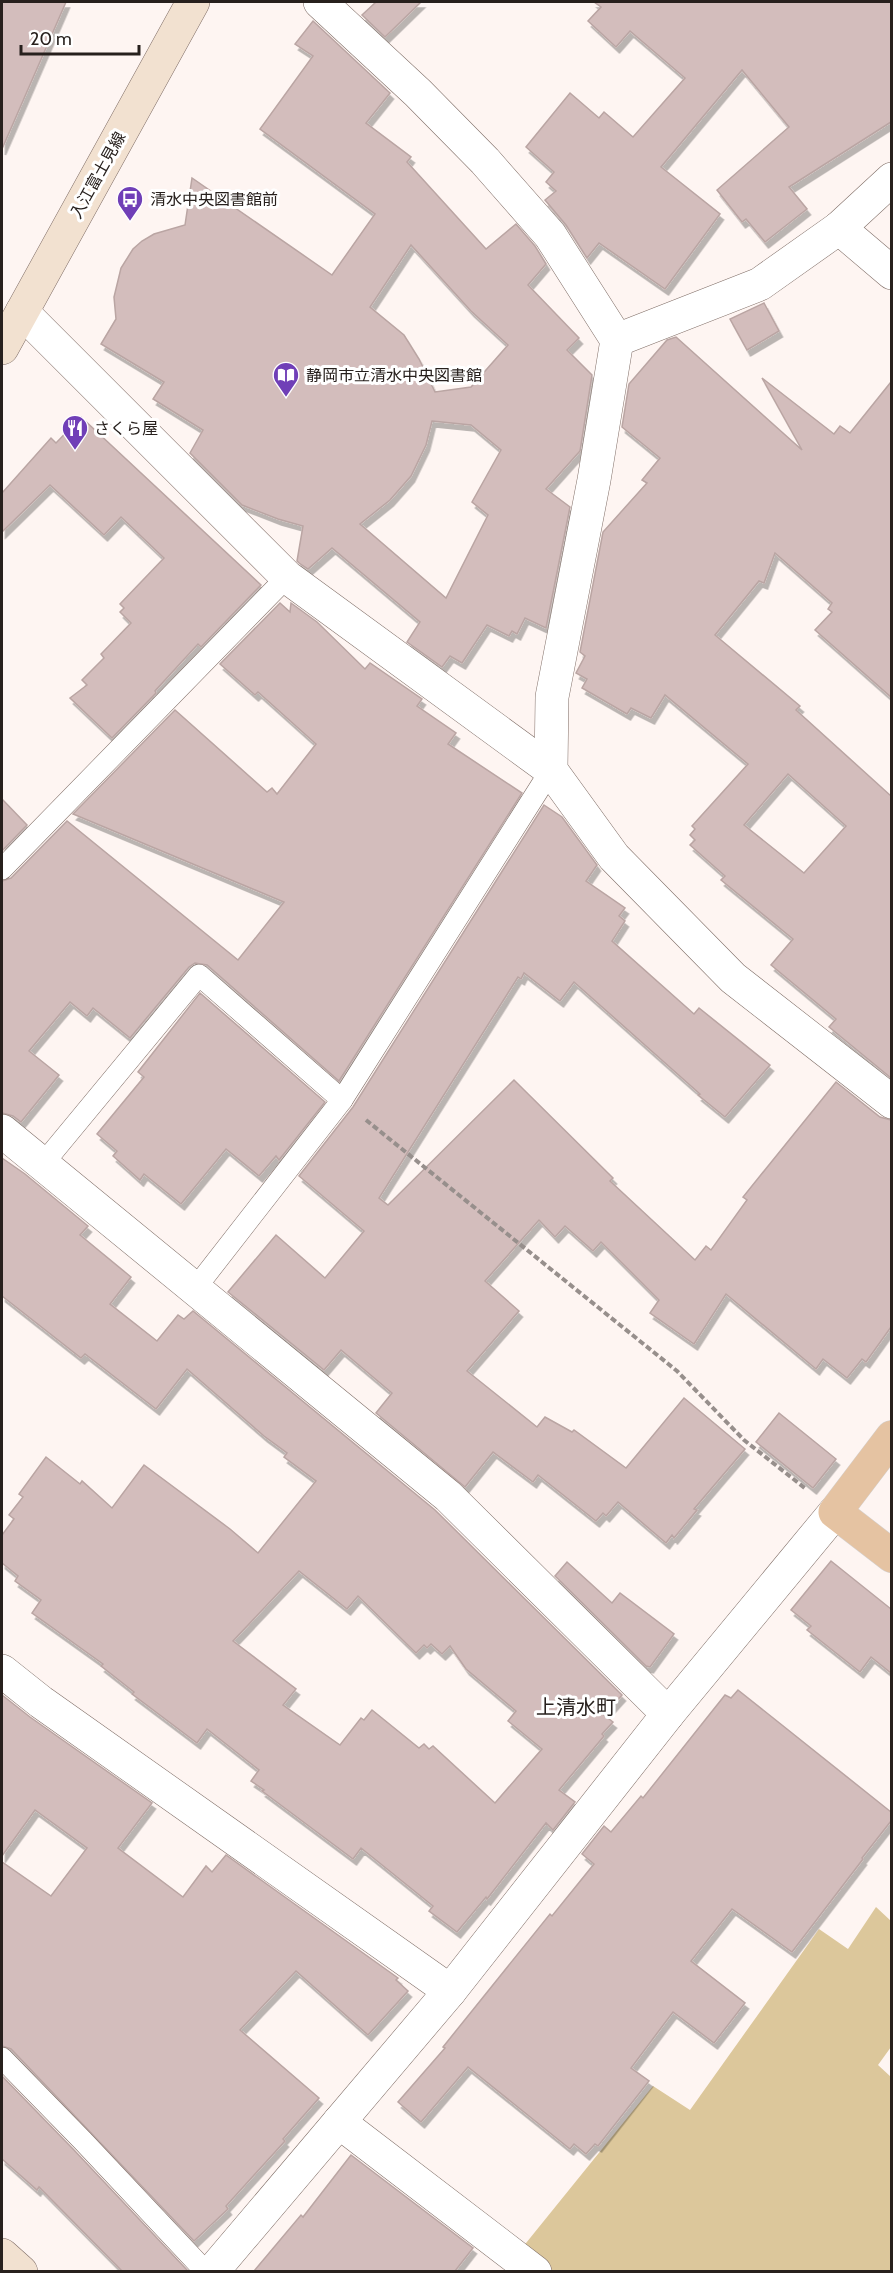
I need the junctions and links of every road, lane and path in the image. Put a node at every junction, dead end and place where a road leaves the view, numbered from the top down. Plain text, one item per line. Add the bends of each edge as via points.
1 (193, 2) edge
2 (320, 2) edge
3 (891, 179) edge
4 (839, 228) junction
5 (891, 273) edge
6 (22, 312) junction
7 (617, 340) junction
8 (2, 348) edge
9 (287, 577) junction
10 (551, 770) junction
11 (2, 869) edge
12 (342, 1100) junction
13 (891, 1102) edge
14 (2, 1131) edge
15 (42, 1165) junction
16 (194, 1290) junction
17 (891, 1437) edge
18 (835, 1512) junction
19 (891, 1556) edge
20 (2, 1671) edge
21 (668, 1714) junction
22 (450, 1991) junction
23 (2, 2058) edge
24 (339, 2122) junction
25 (2, 2255) edge
26 (21, 2271) edge
27 (206, 2271) edge
28 (212, 2271) edge
29 (535, 2271) edge

1 - 6 main road, 入江富士見線
2 - 7 street via 492,169 550,236
3 - 4 street
4 - 5 street
4 - 7 street via 760,284
6 - 8 main road, 入江富士見線
6 - 9 street
7 - 10 street via 552,697
9 - 10 street
9 - 11 lane
10 - 12 lane
10 - 13 street via 614,857 733,978
12 - 15 lane via 199,975
12 - 16 lane
12 - 18 path via 677,1371 744,1440
14 - 15 street
15 - 16 street
16 - 21 street via 448,1496
17 - 18 main road
18 - 19 main road
18 - 21 street
20 - 22 street
21 - 22 street
22 - 24 street
23 - 27 lane
24 - 28 street
24 - 29 street
25 - 26 main road

